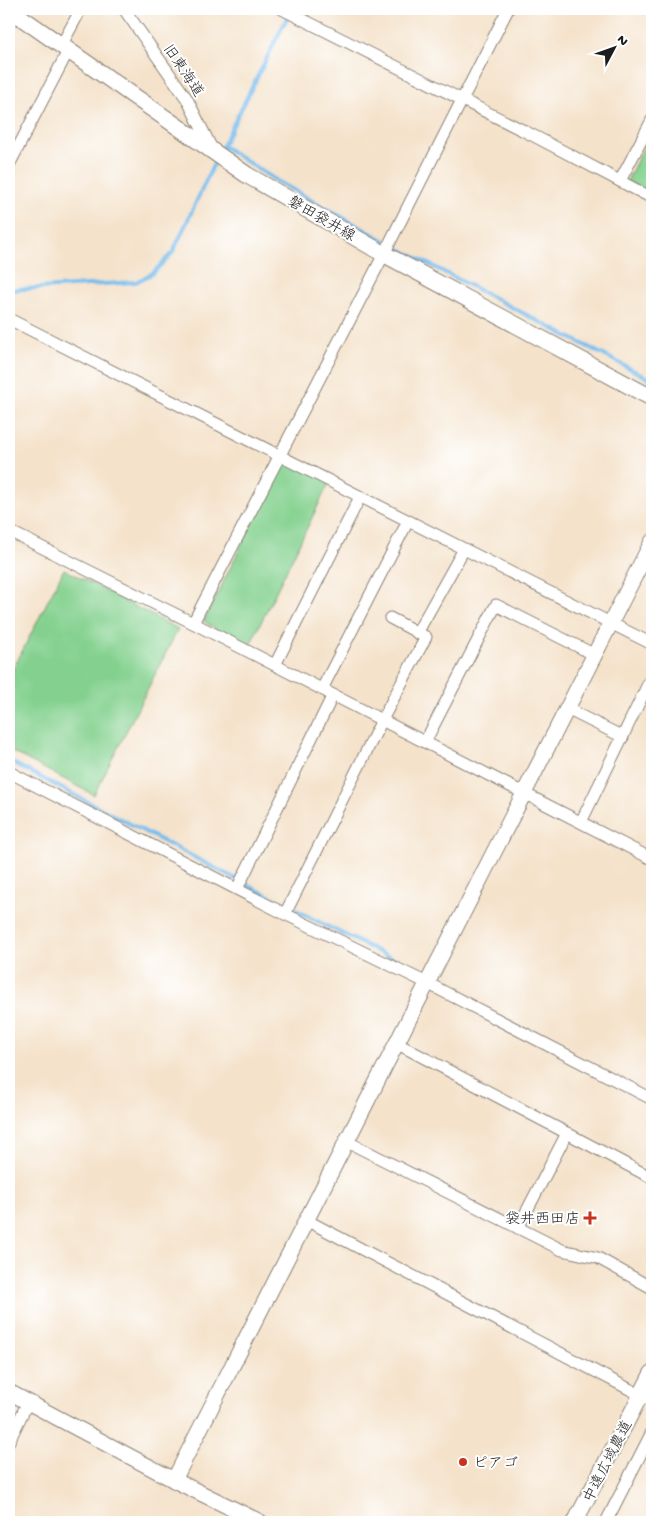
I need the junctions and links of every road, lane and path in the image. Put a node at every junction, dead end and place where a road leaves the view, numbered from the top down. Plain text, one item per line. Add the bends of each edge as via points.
1 (9, 9) edge
2 (81, 9) edge
3 (124, 9) edge
4 (282, 9) edge
5 (508, 9) edge
6 (64, 48) junction
7 (462, 99) junction
8 (652, 120) edge
9 (214, 152) junction
10 (10, 160) edge
11 (620, 181) junction
12 (652, 198) edge
13 (384, 254) junction
14 (9, 320) edge
15 (652, 398) edge
16 (280, 456) junction
17 (360, 497) junction
18 (408, 521) junction
19 (9, 531) edge
20 (652, 542) edge
21 (464, 549) junction
22 (390, 618) dead end
23 (193, 623) junction
24 (611, 623) junction
25 (417, 633) junction
26 (652, 644) edge
27 (595, 655) junction
28 (275, 665) junction
29 (652, 676) edge
30 (322, 689) junction
31 (333, 695) junction
32 (567, 708) junction
33 (382, 720) junction
34 (623, 737) junction
35 (425, 742) junction
36 (9, 772) edge
37 (524, 793) junction
38 (581, 822) junction
39 (652, 859) edge
40 (240, 883) junction
41 (286, 912) junction
42 (427, 983) junction
43 (396, 1043) junction
44 (652, 1099) edge
45 (567, 1133) junction
46 (346, 1141) junction
47 (652, 1178) edge
48 (306, 1220) junction
49 (518, 1228) junction
50 (652, 1288) edge
51 (652, 1372) edge
52 (9, 1392) edge
53 (647, 1397) edge
54 (28, 1402) junction
55 (652, 1432) edge
56 (9, 1440) edge
57 (174, 1480) junction
58 (260, 1522) edge
59 (575, 1522) edge
60 (606, 1522) edge

1 - 6 main road, 磐田袋井線
2 - 6 street
3 - 9 street, 旧東海道 via 188,100
4 - 7 street
5 - 7 street
6 - 9 main road, 磐田袋井線
6 - 10 street
7 - 11 street
7 - 13 street
8 - 11 street
9 - 13 main road, 磐田袋井線
11 - 12 street
13 - 15 main road, 磐田袋井線
13 - 16 street
14 - 16 street
16 - 17 street
16 - 23 street
17 - 18 street
17 - 28 street
18 - 21 street
18 - 30 street
19 - 23 street
20 - 24 street
21 - 24 street
21 - 25 street
22 - 25 street
23 - 28 street
24 - 26 street
24 - 27 street
25 - 33 street via 426,638
27 - 32 street
27 - 35 street via 496,605
28 - 30 street
29 - 34 street
30 - 31 street
31 - 33 street
31 - 40 street
32 - 34 street
32 - 37 street
33 - 35 street
33 - 41 street
34 - 38 street
35 - 37 street
36 - 40 street
37 - 38 street
37 - 42 street
38 - 39 street
40 - 41 street
41 - 42 street
42 - 43 street
42 - 44 street
43 - 45 street
43 - 46 street
45 - 47 street
45 - 49 street
46 - 48 street
46 - 49 street
48 - 53 street
48 - 57 street
49 - 50 street via 562,1250 598,1258
51 - 53 street, 中遠広域農道
52 - 54 street
53 - 59 street, 中遠広域農道
54 - 56 street
54 - 57 street
55 - 60 street
57 - 58 street

